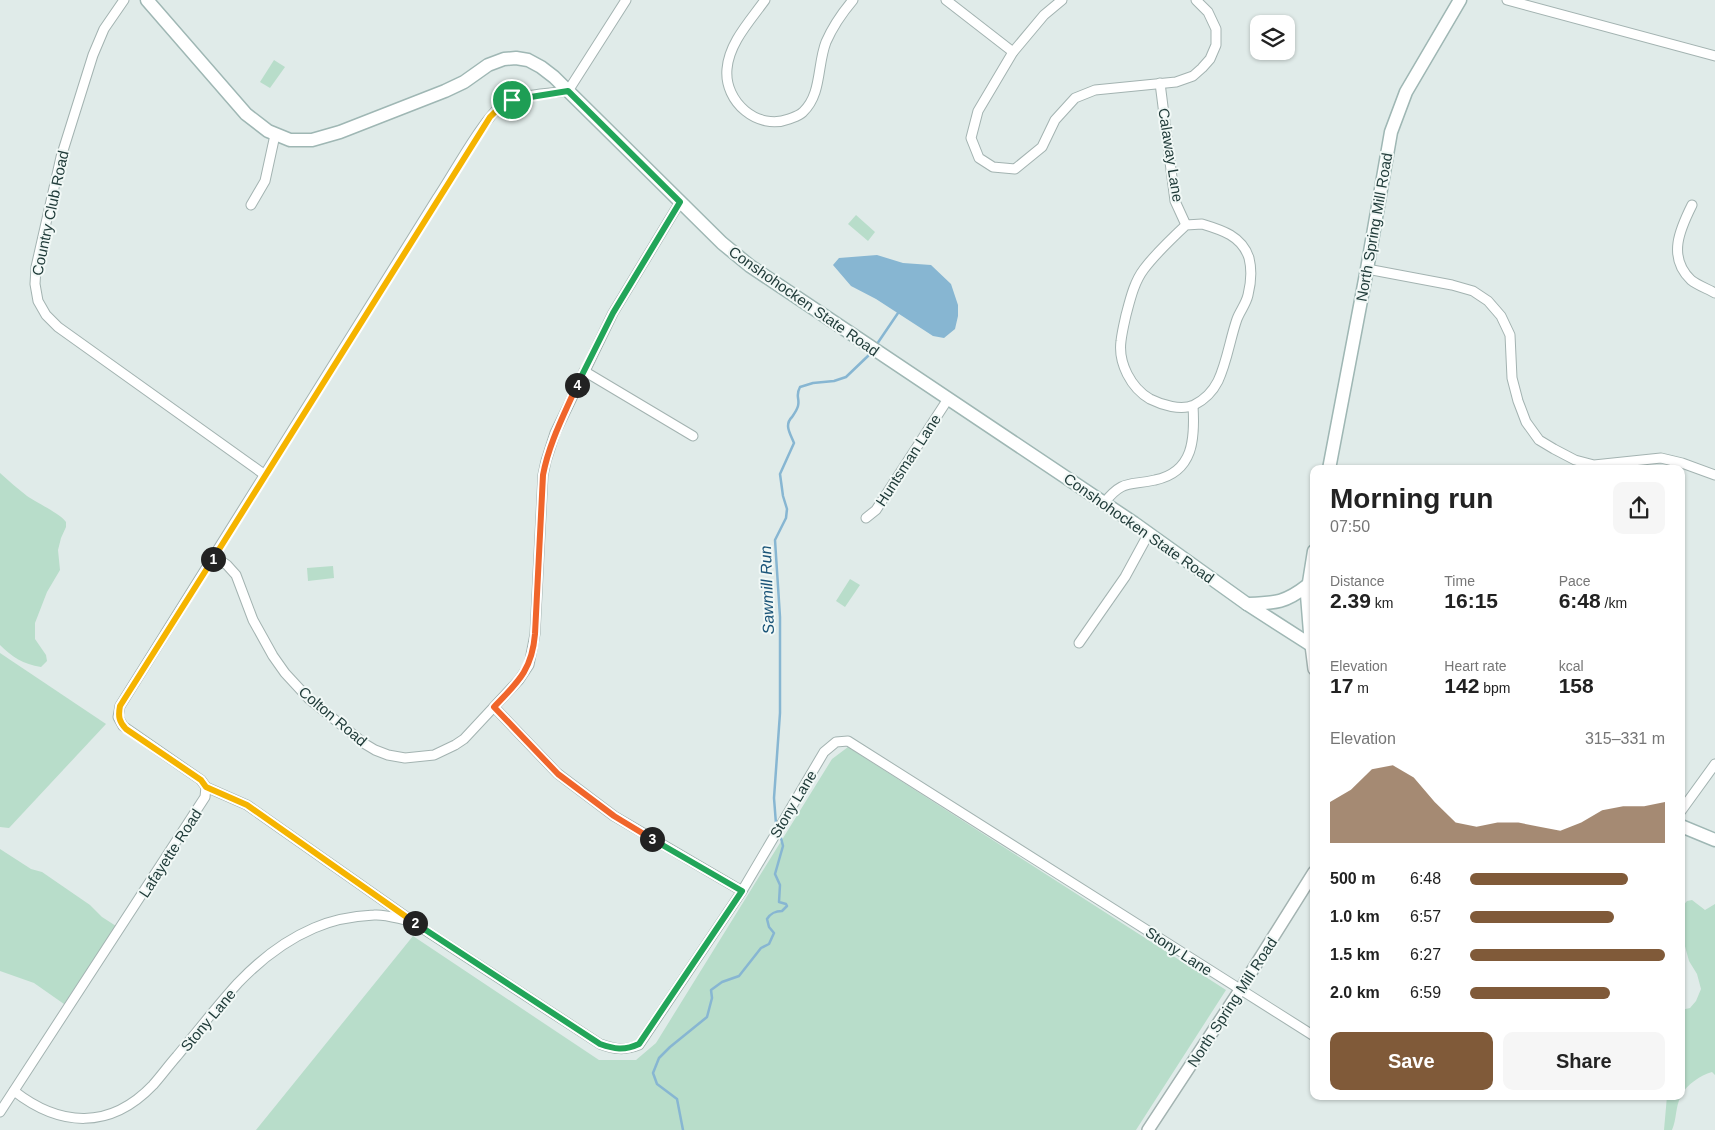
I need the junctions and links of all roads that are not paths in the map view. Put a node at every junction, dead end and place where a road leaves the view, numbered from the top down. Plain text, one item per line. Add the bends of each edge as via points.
1 (124, 0) edge
2 (147, 0) edge
3 (626, 0) edge
4 (764, 0) edge
5 (853, 0) edge
6 (946, 0) edge
7 (1062, 0) edge
8 (1196, 0) edge
9 (1460, 0) edge
10 (1507, 0) edge
11 (1013, 52) junction
12 (1715, 56) edge
13 (1160, 83) junction
14 (568, 91) junction
15 (276, 135) junction
16 (680, 202) junction
17 (1692, 204) dead end
18 (251, 206) dead end
19 (1186, 225) junction
20 (1367, 269) junction
21 (1715, 293) edge
22 (584, 370) junction
23 (948, 399) junction
24 (1193, 406) junction
25 (693, 436) dead end
26 (1330, 465) edge
27 (265, 475) junction
28 (1715, 475) edge
29 (1104, 503) junction
30 (866, 518) dead end
31 (1149, 533) junction
32 (214, 556) junction
33 (1310, 574) edge
34 (1308, 585) junction
35 (1247, 604) junction
36 (1310, 632) edge
37 (1079, 643) dead end
38 (1310, 645) edge
39 (494, 707) junction
40 (1715, 764) edge
41 (206, 787) junction
42 (1685, 805) edge
43 (1685, 828) edge
44 (1715, 840) edge
45 (1310, 878) edge
46 (742, 891) junction
47 (411, 920) junction
48 (1240, 990) junction
49 (1310, 1033) edge
50 (14, 1091) junction
51 (0, 1112) edge
52 (1148, 1130) edge

1 - 27 street, Country Club Road via 96,48 61,157 36,267 36,293 46,315 58,327
2 - 15 main road, Conshohocken State Road via 246,114 260,127
3 - 14 street
4 - 5 street via 738,38 730,55 726,79 734,99 745,111 770,122 784,121 801,114 811,102 826,43 837,20
6 - 11 street
7 - 11 street
8 - 13 street via 1208,12 1216,29 1216,45 1210,59 1193,76
9 - 20 main road, North Spring Mill Road via 1409,86 1394,118
10 - 12 street
11 - 13 street via 978,111 971,138 979,158 993,167 1016,169 1042,146 1055,120 1075,98 1094,90
13 - 19 street, Calaway Lane via 1175,201
14 - 15 main road, Conshohocken State Road via 534,63 504,59 451,88 340,132 305,141
14 - 16 main road, Conshohocken State Road
14 - 27 street via 512,100 490,117
15 - 18 street via 265,181
16 - 22 street, Colton Road via 613,313
16 - 23 main road, Conshohocken State Road via 750,266
17 - 21 street via 1678,239 1677,253 1691,280
19 - 24 street via 1202,224 1238,239 1252,272 1248,296 1218,382 1206,397
19 - 24 street via 1143,270 1130,298 1120,354 1128,377 1148,397 1161,404
20 - 26 main road, North Spring Mill Road
20 - 28 street via 1452,285 1473,291 1488,301 1501,316 1510,335 1512,378 1518,402 1526,422 1539,440 1575,460 1594,465 1661,458
22 - 25 street
22 - 39 street, Colton Road via 555,433 543,475 532,655 524,673
23 - 29 main road, Conshohocken State Road
23 - 30 street, Huntsman Lane via 876,510
24 - 29 street via 1194,438 1184,463 1163,478 1121,487 1113,491
27 - 32 street
29 - 31 main road, Conshohocken State Road
31 - 35 main road, Conshohocken State Road
31 - 37 street via 1125,576
32 - 39 street, Colton Road via 236,575 253,620 285,673 309,699 375,750 405,758 434,755 464,739
32 - 41 street via 120,706 118,717 126,729 201,780
33 - 34 main road
34 - 35 main road via 1283,601
34 - 36 main road
35 - 38 main road, Conshohocken State Road
39 - 46 street via 558,774 614,816
40 - 42 street
41 - 47 street, Stony Lane via 247,805
41 - 50 street, Lafayette Road via 204,801
43 - 44 main road
45 - 48 street, North Spring Mill Road
46 - 47 street, Stony Lane via 639,1044 628,1049 600,1044
46 - 48 street, Stony Lane via 824,752 836,742 848,740
47 - 50 street, Stony Lane via 375,915 340,920 315,927 279,948 239,982 152,1085 124,1107 108,1114 70,1118 46,1111
48 - 49 street
48 - 52 street, North Spring Mill Road
50 - 51 street, Lafayette Road

